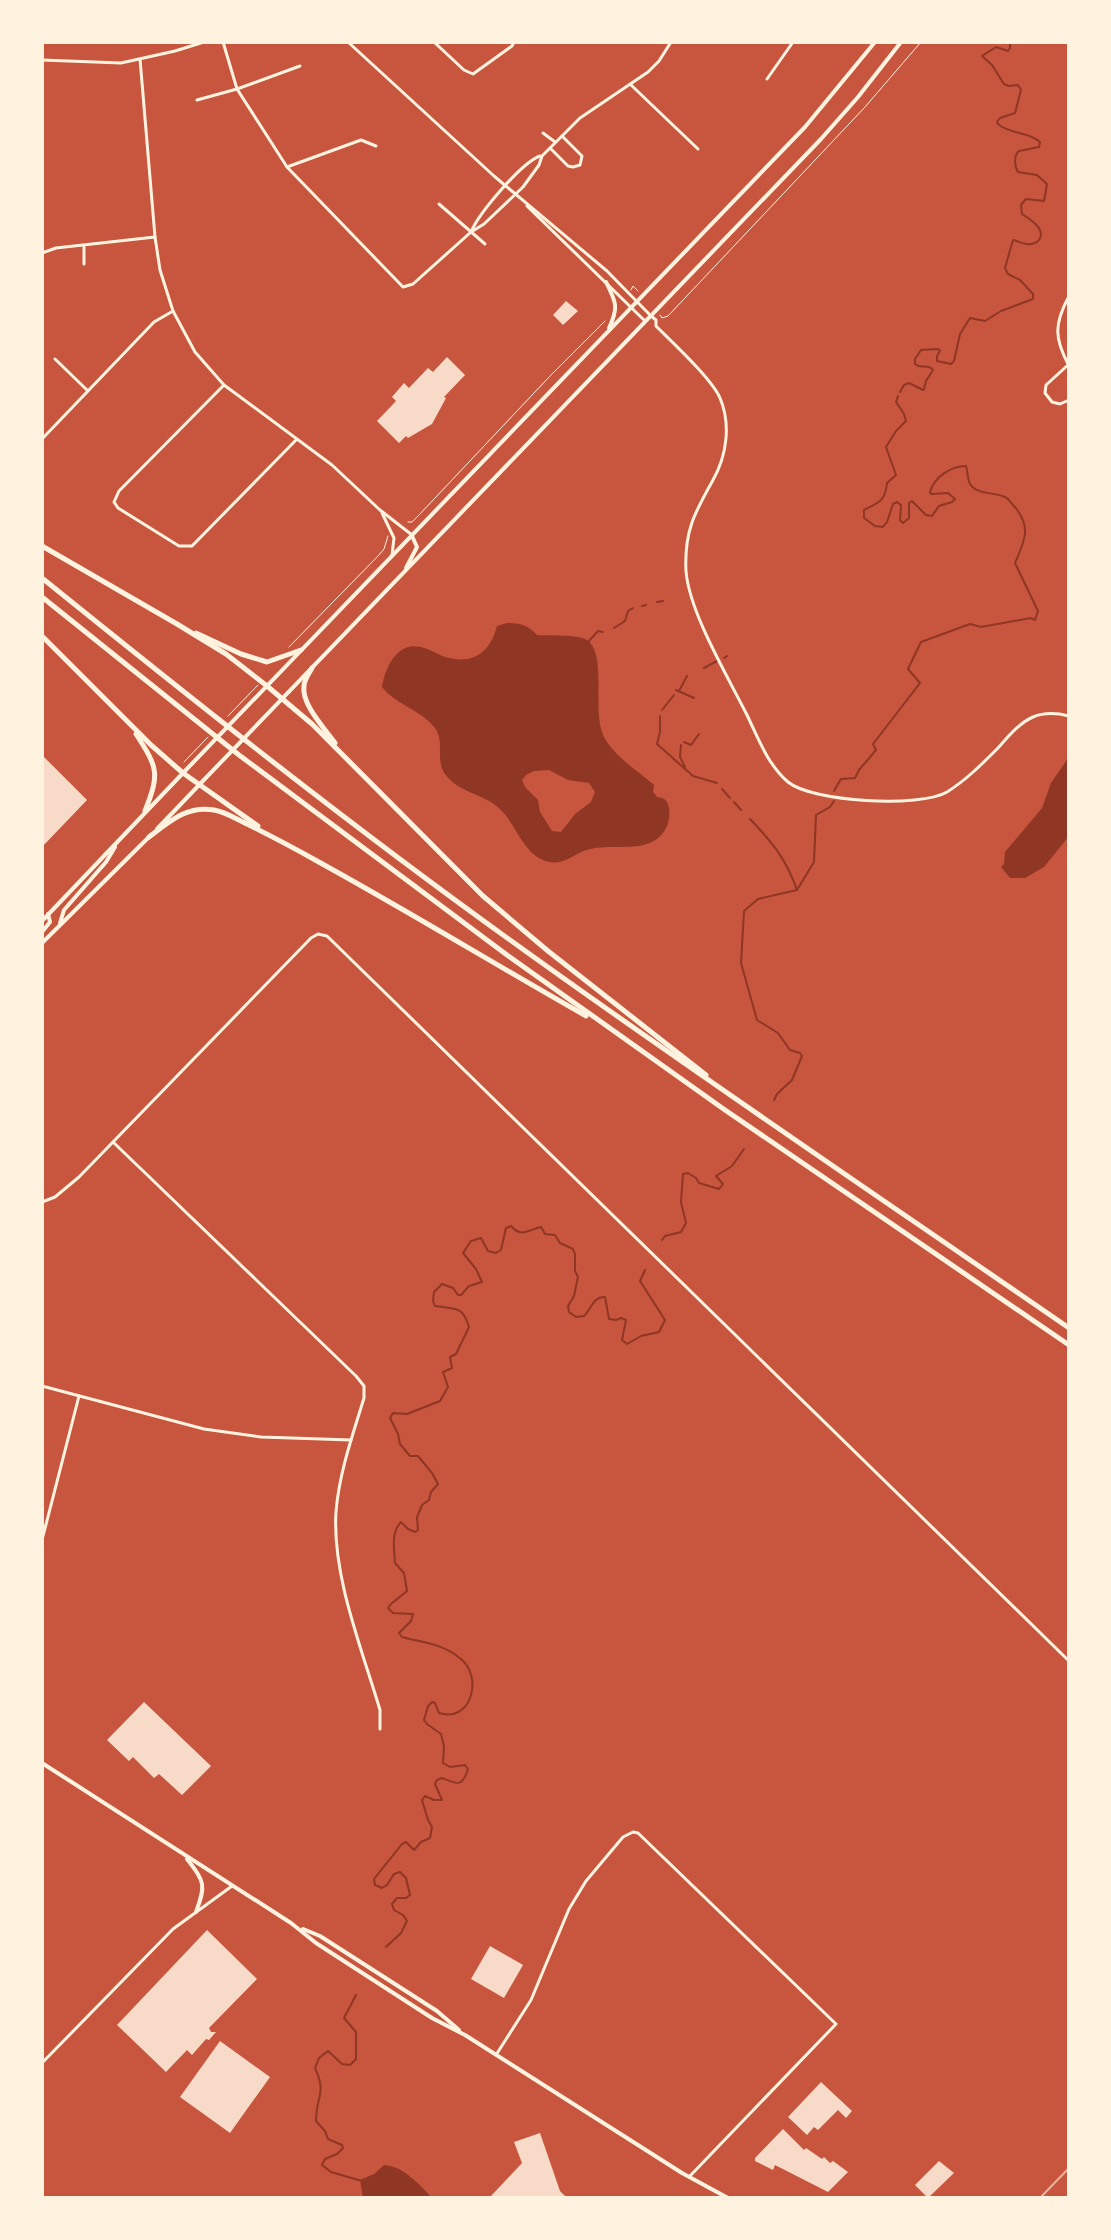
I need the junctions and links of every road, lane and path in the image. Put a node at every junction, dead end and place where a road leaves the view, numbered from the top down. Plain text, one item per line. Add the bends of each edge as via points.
1 (204, 42) edge
2 (223, 42) edge
3 (348, 42) edge
4 (434, 42) edge
5 (671, 42) edge
6 (793, 42) edge
7 (875, 42) edge
8 (901, 42) edge
9 (921, 42) edge
10 (513, 44) edge
11 (518, 50) dead end
12 (140, 59) junction
13 (42, 60) edge
14 (300, 66) dead end
15 (767, 79) dead end
16 (630, 84) junction
17 (237, 89) junction
18 (197, 100) dead end
19 (543, 133) dead end
20 (561, 136) junction
21 (555, 142) junction
22 (376, 146) dead end
23 (550, 148) junction
24 (698, 149) dead end
25 (542, 156) junction
26 (287, 167) junction
27 (506, 186) junction
28 (516, 194) junction
29 (439, 204) dead end
30 (471, 232) junction
31 (155, 237) junction
32 (485, 244) dead end
33 (84, 246) junction
34 (42, 253) edge
35 (84, 264) dead end
36 (606, 282) junction
37 (633, 286) dead end
38 (642, 296) junction
39 (1069, 296) edge
40 (637, 301) junction
41 (631, 307) junction
42 (173, 311) junction
43 (656, 311) junction
44 (651, 316) junction
45 (609, 318) dead end
46 (645, 321) junction
47 (656, 326) junction
48 (606, 334) junction
49 (55, 359) dead end
50 (1069, 365) edge
51 (224, 385) junction
52 (88, 391) junction
53 (1069, 400) edge
54 (42, 439) edge
55 (296, 440) junction
56 (380, 510) junction
57 (404, 528) junction
58 (392, 534) junction
59 (412, 535) junction
60 (42, 546) edge
61 (391, 556) junction
62 (403, 573) junction
63 (42, 578) edge
64 (42, 597) edge
65 (177, 624) junction
66 (42, 636) edge
67 (286, 649) dead end
68 (301, 650) junction
69 (312, 668) junction
70 (267, 686) junction
71 (256, 687) dead end
72 (247, 697) dead end
73 (283, 699) junction
74 (1069, 716) edge
75 (128, 723) junction
76 (190, 756) dead end
77 (345, 757) junction
78 (181, 765) dead end
79 (183, 773) junction
80 (199, 785) junction
81 (145, 811) junction
82 (272, 836) junction
83 (149, 837) junction
84 (120, 838) junction
85 (43, 909) edge
86 (48, 914) junction
87 (42, 921) edge
88 (61, 925) junction
89 (42, 932) edge
90 (42, 943) edge
91 (608, 1028) junction
92 (734, 1099) junction
93 (113, 1142) junction
94 (42, 1202) edge
95 (1069, 1328) edge
96 (1069, 1345) edge
97 (42, 1386) edge
98 (79, 1396) junction
99 (351, 1440) junction
100 (42, 1540) edge
101 (1069, 1661) edge
102 (380, 1729) dead end
103 (42, 1763) edge
104 (183, 1854) junction
105 (233, 1885) junction
106 (196, 1912) junction
107 (496, 2055) junction
108 (42, 2063) edge
109 (689, 2177) junction
110 (728, 2198) edge

1 - 12 street
2 - 17 street
3 - 27 street
4 - 10 street via 473,74
5 - 16 street via 659,61
6 - 15 street
7 - 38 main road via 805,127
8 - 43 main road via 821,139
9 - 43 path via 668,316 662,318
10 - 11 street
12 - 13 street
12 - 31 street
14 - 17 street
16 - 20 street
16 - 24 street
17 - 18 street
17 - 26 street
19 - 21 street
20 - 21 street
20 - 23 street via 582,156 580,165 568,166
21 - 23 street
22 - 26 street via 361,140
23 - 25 street
25 - 27 street
25 - 28 street
26 - 30 street via 403,287
27 - 28 street
27 - 30 street
28 - 30 street
28 - 36 street
28 - 40 street
29 - 30 street
30 - 32 street
31 - 33 street
31 - 42 street
33 - 34 street
33 - 35 street
36 - 41 street
36 - 48 main road via 616,308
37 - 38 path
38 - 40 main road
39 - 50 street via 1057,324 1058,342
40 - 41 main road
40 - 44 street
41 - 46 street
41 - 48 main road
42 - 51 street via 195,352
42 - 52 street via 154,322
43 - 44 main road
44 - 46 main road
44 - 47 street
45 - 57 path
46 - 47 street
46 - 62 main road
47 - 74 street via 714,387 724,410 721,463 688,535 686,570 694,604 770,761 790,783 812,794 925,800 973,773 1032,717
48 - 59 main road
49 - 52 street
50 - 53 street via 1053,376 1045,393 1052,402
51 - 55 street
51 - 55 street via 119,491 114,502 118,508 179,546 192,546
52 - 54 street
55 - 56 street
56 - 57 street
56 - 58 street
57 - 59 street
58 - 61 street
58 - 67 path via 378,556
59 - 61 main road
59 - 62 main road via 417,547
60 - 65 highway
61 - 68 main road
62 - 69 main road
63 - 92 highway via 377,842
64 - 91 highway via 250,764
65 - 68 highway via 259,661 271,662
65 - 70 highway
66 - 75 highway
68 - 70 main road
69 - 73 main road
69 - 77 highway via 305,698
70 - 73 highway
70 - 79 main road
71 - 72 path
73 - 77 highway
73 - 80 main road
75 - 79 highway
75 - 81 highway via 155,770
76 - 78 path
77 - 92 highway via 483,896
79 - 80 highway
79 - 81 main road
80 - 82 highway
80 - 83 main road
81 - 84 main road
82 - 83 highway via 225,813 200,809 173,819
82 - 91 highway
83 - 88 main road
84 - 86 main road
84 - 88 main road via 64,910
85 - 86 street
86 - 87 main road
86 - 89 main road via 50,922
88 - 90 main road
91 - 96 highway
92 - 95 highway
93 - 94 street via 67,1188
93 - 99 street via 364,1386
93 - 101 street via 305,943 318,934 327,936
97 - 98 street
98 - 99 street via 204,1429
98 - 100 street
99 - 102 street via 337,1509 338,1565 380,1710
103 - 104 main road
104 - 105 main road
104 - 106 main road via 204,1884
105 - 106 street
105 - 107 main road
106 - 108 street via 136,1965
107 - 109 main road
107 - 109 street via 531,2000 586,1881 623,1837 633,1832 642,1837 836,2024
109 - 110 main road

